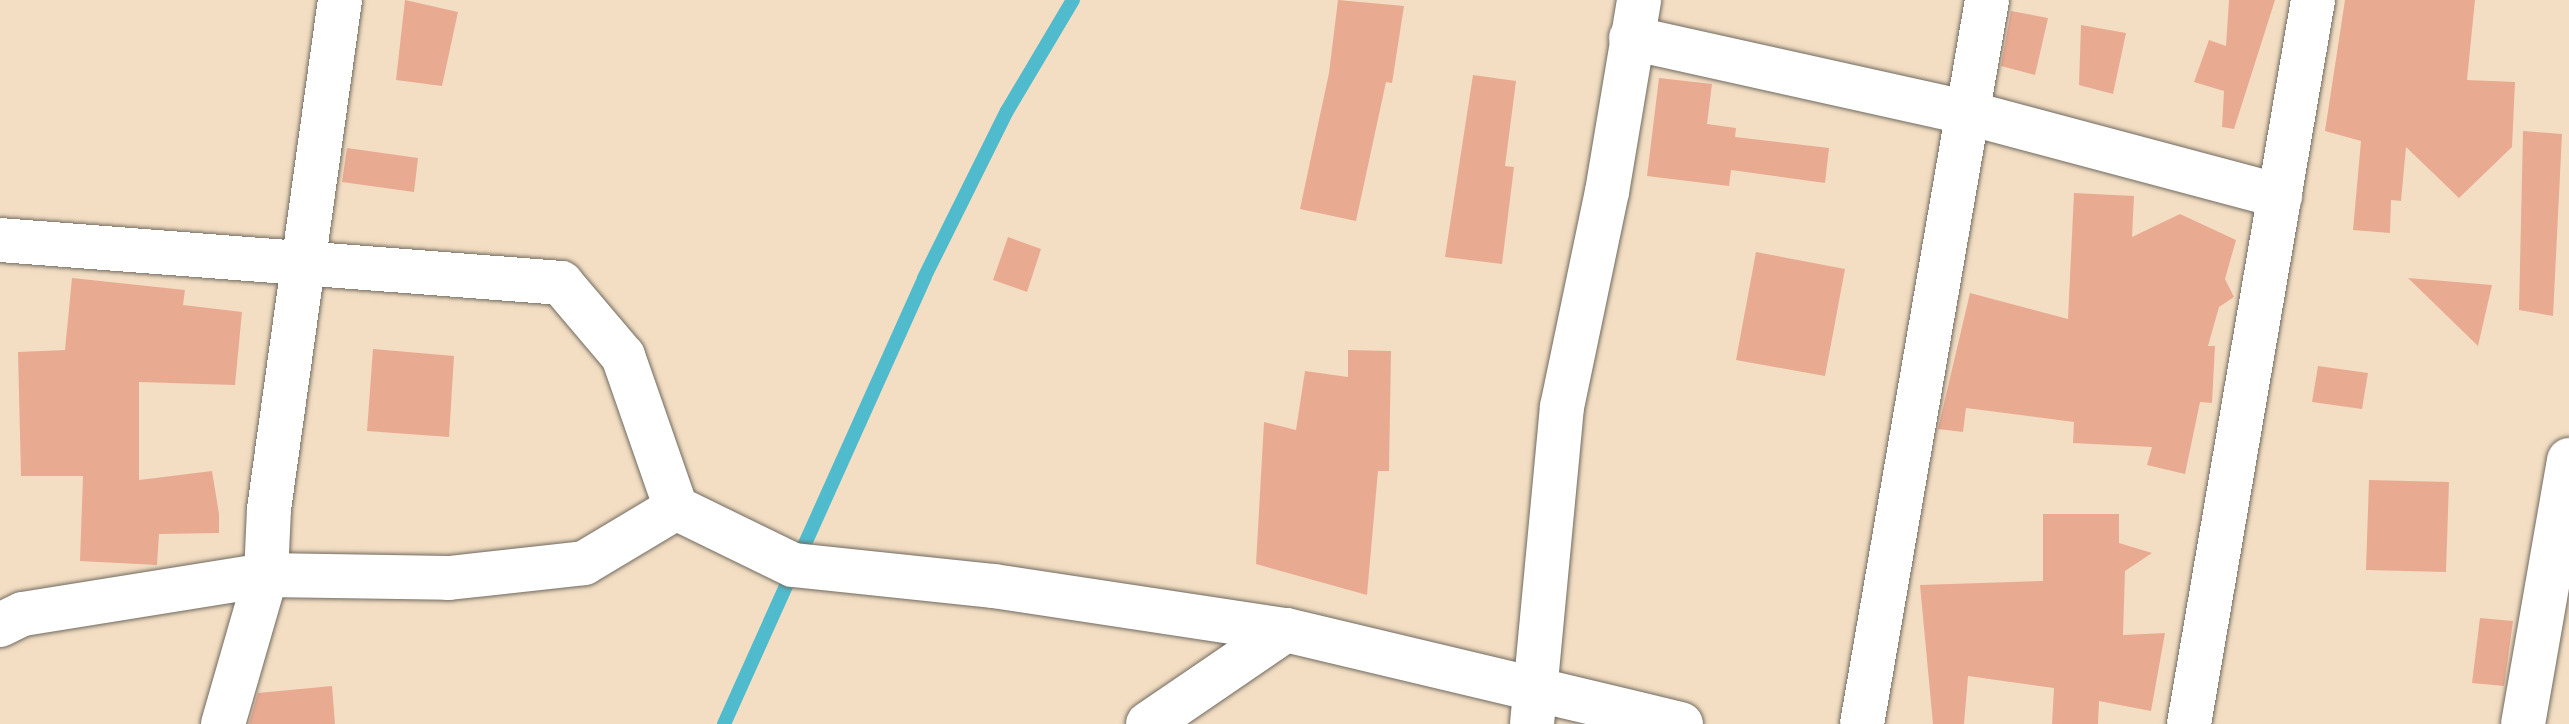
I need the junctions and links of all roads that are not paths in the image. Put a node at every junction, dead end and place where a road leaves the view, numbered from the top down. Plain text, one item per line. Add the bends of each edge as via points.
1 (340, 0) edge
2 (1987, 0) edge
3 (2313, 0) edge
4 (1635, 19) edge
5 (1968, 113) junction
6 (2280, 196) junction
7 (0, 240) edge
8 (306, 262) junction
9 (2569, 460) edge
10 (676, 508) junction
11 (266, 575) junction
12 (2555, 616) edge
13 (0, 625) edge
14 (1286, 630) junction
15 (1535, 707) edge
16 (223, 724) edge
17 (1148, 724) edge
18 (1681, 724) edge
19 (1862, 724) edge
20 (2189, 724) edge
21 (2523, 724) edge

1 - 8 main road
2 - 5 main road
3 - 6 main road
4 - 5 main road
4 - 15 main road via 1607,192 1562,407
5 - 6 main road
5 - 19 main road
6 - 20 main road
7 - 8 main road
8 - 10 main road via 561,283 623,356
8 - 11 main road via 269,509
9 - 12 main road
10 - 11 main road via 584,563 449,578
10 - 14 main road via 793,565 994,586
11 - 13 main road via 23,614
11 - 16 main road
12 - 21 main road
14 - 15 main road
14 - 17 main road
15 - 18 main road

